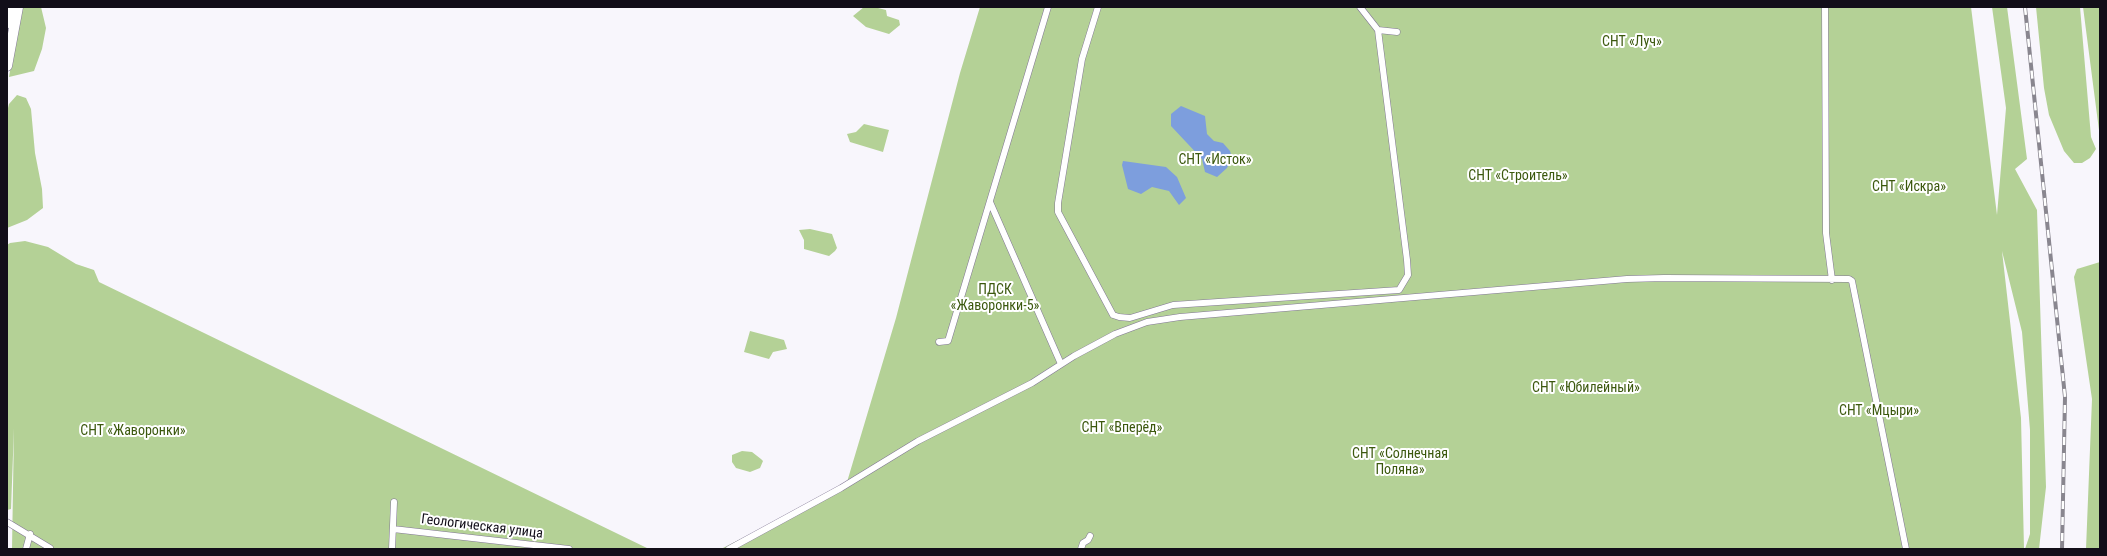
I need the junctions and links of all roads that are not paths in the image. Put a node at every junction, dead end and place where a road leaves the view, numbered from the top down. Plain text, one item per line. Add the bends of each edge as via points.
1 (10, 7) edge
2 (18, 7) edge
3 (1048, 7) edge
4 (1098, 7) edge
5 (1360, 7) edge
6 (1825, 7) edge
7 (7, 23) edge
8 (1378, 30) junction
9 (1397, 32) dead end
10 (7, 66) edge
11 (990, 202) junction
12 (1832, 280) junction
13 (940, 342) dead end
14 (1061, 364) junction
15 (394, 502) dead end
16 (7, 522) edge
17 (393, 529) junction
18 (30, 534) junction
19 (1090, 536) dead end
20 (50, 548) dead end
21 (26, 549) edge
22 (392, 549) edge
23 (569, 549) edge
24 (729, 549) edge
25 (1081, 549) edge
26 (1906, 549) edge

1 - 7 main road
2 - 10 main road
3 - 11 street
4 - 8 street via 1082,58 1058,212 1113,314 1130,318 1174,305 1399,290 1408,275 1407,260
5 - 8 street
6 - 12 street via 1825,226
8 - 9 street
11 - 13 street via 948,341
11 - 14 street
12 - 14 street via 1627,279 1169,318 1147,322 1115,334
12 - 26 street via 1852,281
14 - 24 street via 1032,383 918,441 841,488
15 - 17 street
16 - 18 street
17 - 22 street
17 - 23 street, Геологическая улица
18 - 20 street
18 - 21 street
19 - 25 street

